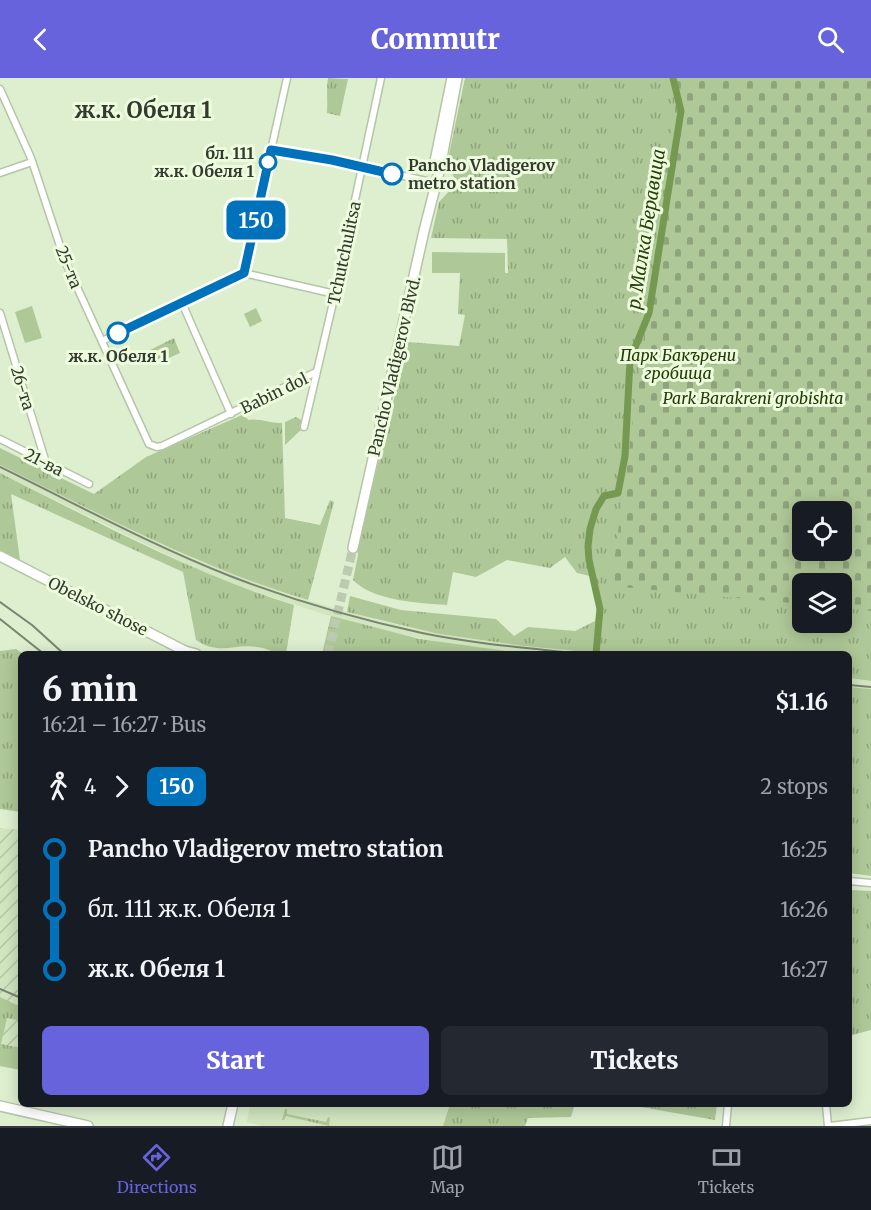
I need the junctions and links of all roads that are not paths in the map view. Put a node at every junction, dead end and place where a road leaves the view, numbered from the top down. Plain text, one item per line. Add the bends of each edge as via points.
1 (287, 78) edge
2 (381, 78) edge
3 (452, 78) edge
4 (457, 78) edge
5 (0, 89) edge
6 (271, 150) junction
7 (32, 162) junction
8 (362, 167) junction
9 (0, 174) edge
10 (435, 183) junction
11 (244, 273) junction
12 (335, 294) junction
13 (182, 303) junction
14 (0, 313) edge
15 (102, 341) junction
16 (316, 372) junction
17 (231, 414) junction
18 (304, 427) dead end
19 (0, 439) edge
20 (147, 441) joint
21 (46, 463) junction
22 (89, 484) dead end
23 (353, 548) tunnel mouth
24 (0, 556) edge
25 (185, 651) edge
26 (852, 881) edge
27 (871, 883) edge
28 (0, 1106) edge
29 (232, 1107) edge
30 (728, 1107) edge
31 (826, 1107) edge
32 (871, 1121) edge
33 (88, 1126) edge
34 (228, 1126) edge
35 (726, 1126) edge
36 (829, 1126) edge

1 - 6 street
2 - 8 street, Tchutchulitsa
3 - 10 street, Pancho Vladigerov Blvd. via 434,166
4 - 10 street, Pancho Vladigerov Blvd.
5 - 7 street, 25-та
6 - 8 street
6 - 11 street
7 - 9 street
7 - 15 street, 25-та via 65,261
8 - 10 street
8 - 12 street, Tchutchulitsa
10 - 23 street, Pancho Vladigerov Blvd.
11 - 12 street
11 - 13 street
12 - 16 street, Tchutchulitsa
13 - 15 street
13 - 17 street
14 - 21 street, 26-та
15 - 20 street, 25-та
16 - 17 street, Babin dol
16 - 18 street, Tchutchulitsa
17 - 20 street, Babin dol via 162,446
19 - 21 street, 21-ва
21 - 22 street, 21-ва
24 - 25 street, Obelsko shose
26 - 27 street
28 - 33 street
29 - 34 street
30 - 35 street
31 - 36 street
32 - 36 street

